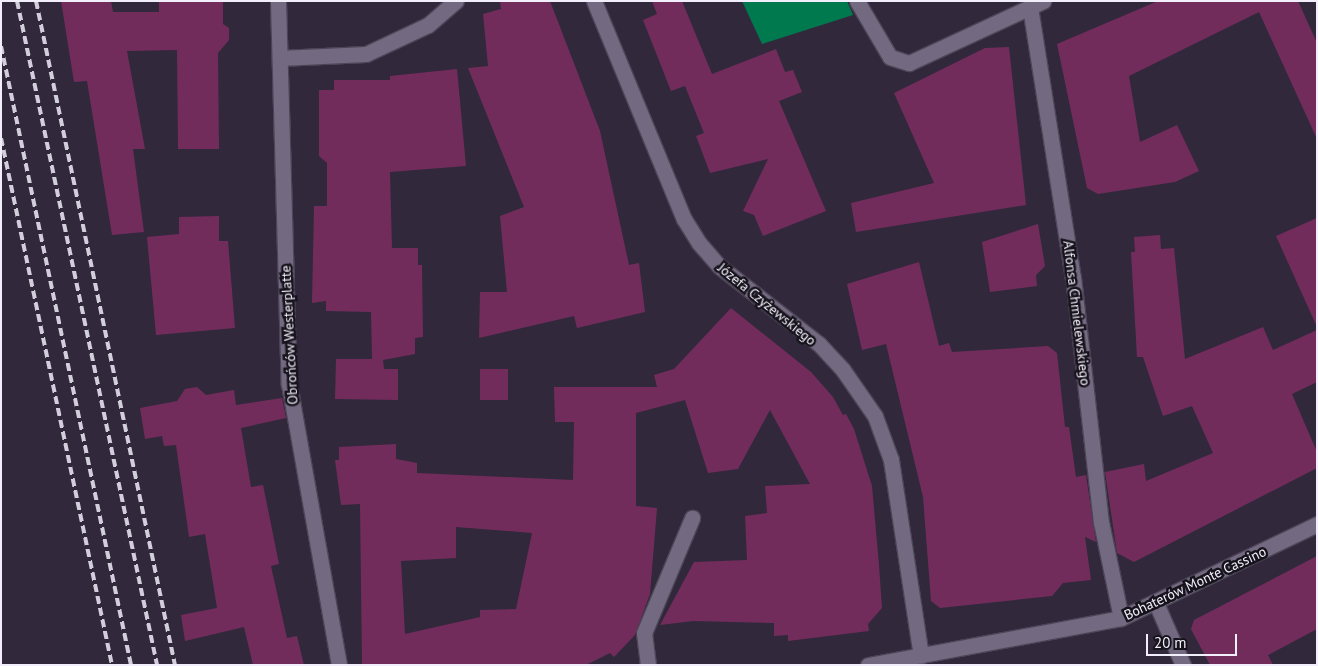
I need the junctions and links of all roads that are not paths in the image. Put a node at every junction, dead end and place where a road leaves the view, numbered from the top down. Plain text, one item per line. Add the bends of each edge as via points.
1 (278, 1) edge
2 (456, 1) edge
3 (594, 1) edge
4 (857, 1) edge
5 (1036, 4) edge
6 (280, 58) junction
7 (692, 518) dead end
8 (1317, 524) edge
9 (1156, 603) junction
10 (1121, 618) junction
11 (921, 656) junction
12 (340, 665) edge
13 (648, 665) edge
14 (868, 665) edge
15 (1183, 665) edge

1 - 6 street, Obrońców Westerplatte
2 - 6 street via 428,25 366,54
3 - 11 street, Józefa Czyżewskiego via 684,219 699,244 719,266 819,344 843,370 875,416 891,460
4 - 5 street via 883,49 900,62 917,62
5 - 10 street, Alfonsa Chmielewskiego via 1102,524
6 - 12 street, Obrońców Westerplatte via 289,384
7 - 13 street via 644,633
8 - 9 street, Bohaterów Monte Cassino
9 - 10 street, Bohaterów Monte Cassino
9 - 15 street
10 - 11 street, Bohaterów Monte Cassino
11 - 14 street, Bohaterów Monte Cassino

